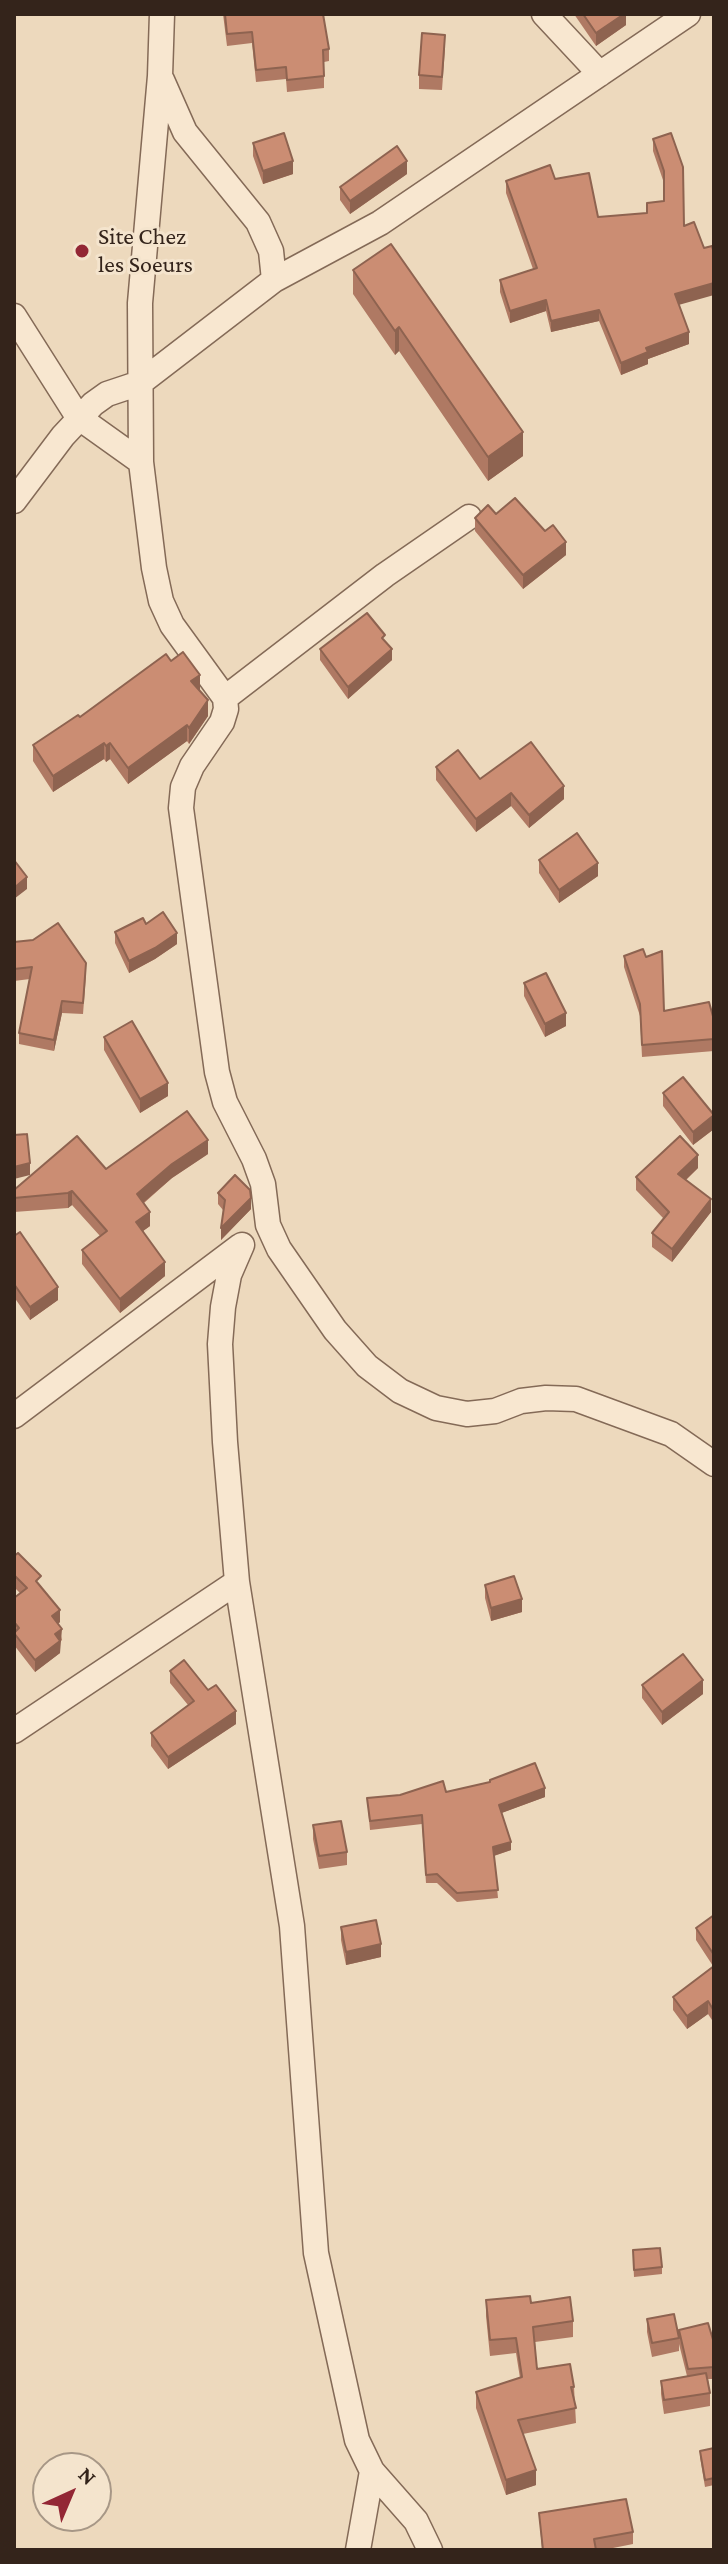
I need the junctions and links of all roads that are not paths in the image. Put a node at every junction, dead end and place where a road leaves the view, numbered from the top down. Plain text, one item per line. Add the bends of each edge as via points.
1 (162, 14) edge
2 (544, 14) edge
3 (688, 14) edge
4 (600, 74) junction
5 (160, 76) junction
6 (274, 280) junction
7 (14, 316) edge
8 (140, 383) junction
9 (78, 417) junction
10 (141, 462) junction
11 (14, 501) edge
12 (469, 517) dead end
13 (225, 698) junction
14 (268, 1225) junction
15 (242, 1245) junction
16 (14, 1416) edge
17 (714, 1464) edge
18 (237, 1582) junction
19 (14, 1731) edge
20 (372, 2471) junction
21 (358, 2550) edge
22 (430, 2550) edge

1 - 5 street
2 - 4 street
3 - 4 street
4 - 6 street via 380,223
5 - 6 street via 185,132 258,222 271,251
5 - 8 street via 140,303
6 - 8 street
7 - 9 street
8 - 9 street via 107,394
8 - 10 street
9 - 10 street
9 - 11 street
10 - 13 street via 161,601 172,625
12 - 13 street
13 - 14 street via 222,722 192,766 181,808 217,1072 263,1184
14 - 15 street
14 - 17 street via 335,1330 367,1366 400,1391 436,1408 467,1414 521,1401 576,1399 671,1434
15 - 16 street
15 - 18 street via 229,1275 220,1344
18 - 19 street
18 - 20 street via 292,1926 316,2253 357,2440
20 - 21 street
20 - 22 street via 416,2521

